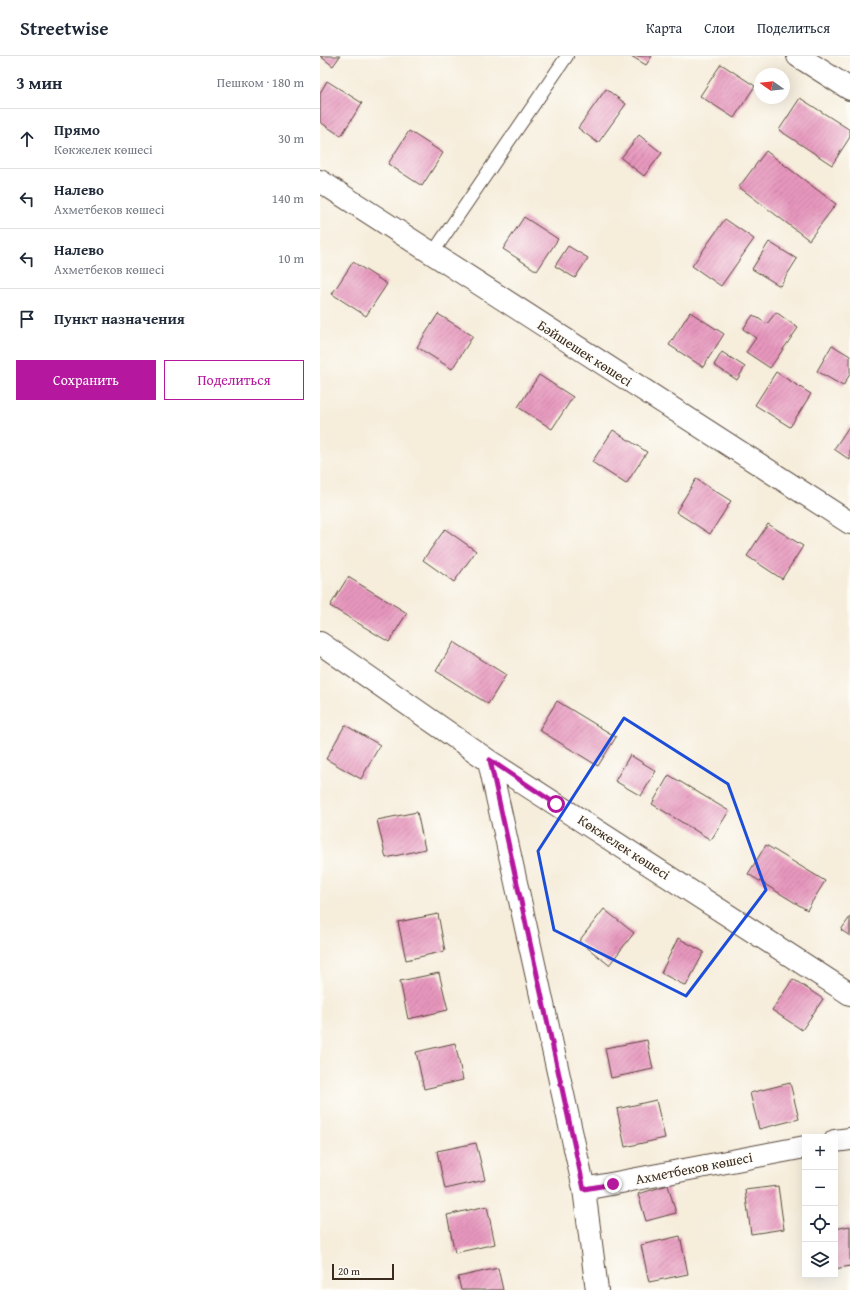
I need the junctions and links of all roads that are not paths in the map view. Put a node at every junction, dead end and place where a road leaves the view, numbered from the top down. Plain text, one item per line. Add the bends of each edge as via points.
1 (567, 56) edge
2 (798, 56) edge
3 (850, 89) edge
4 (320, 181) edge
5 (432, 254) junction
6 (850, 523) edge
7 (320, 643) edge
8 (490, 760) junction
9 (850, 994) edge
10 (850, 1139) edge
11 (838, 1141) edge
12 (802, 1148) edge
13 (584, 1189) junction
14 (597, 1290) edge

1 - 5 lane
2 - 3 street
4 - 5 street, Бәйшешек көшесі
5 - 6 street, Бәйшешек көшесі
7 - 8 street, Көкжелек көшесі
8 - 9 street, Көкжелек көшесі
8 - 13 street
10 - 11 street
12 - 13 street, Ахметбеков көшесі
13 - 14 street

